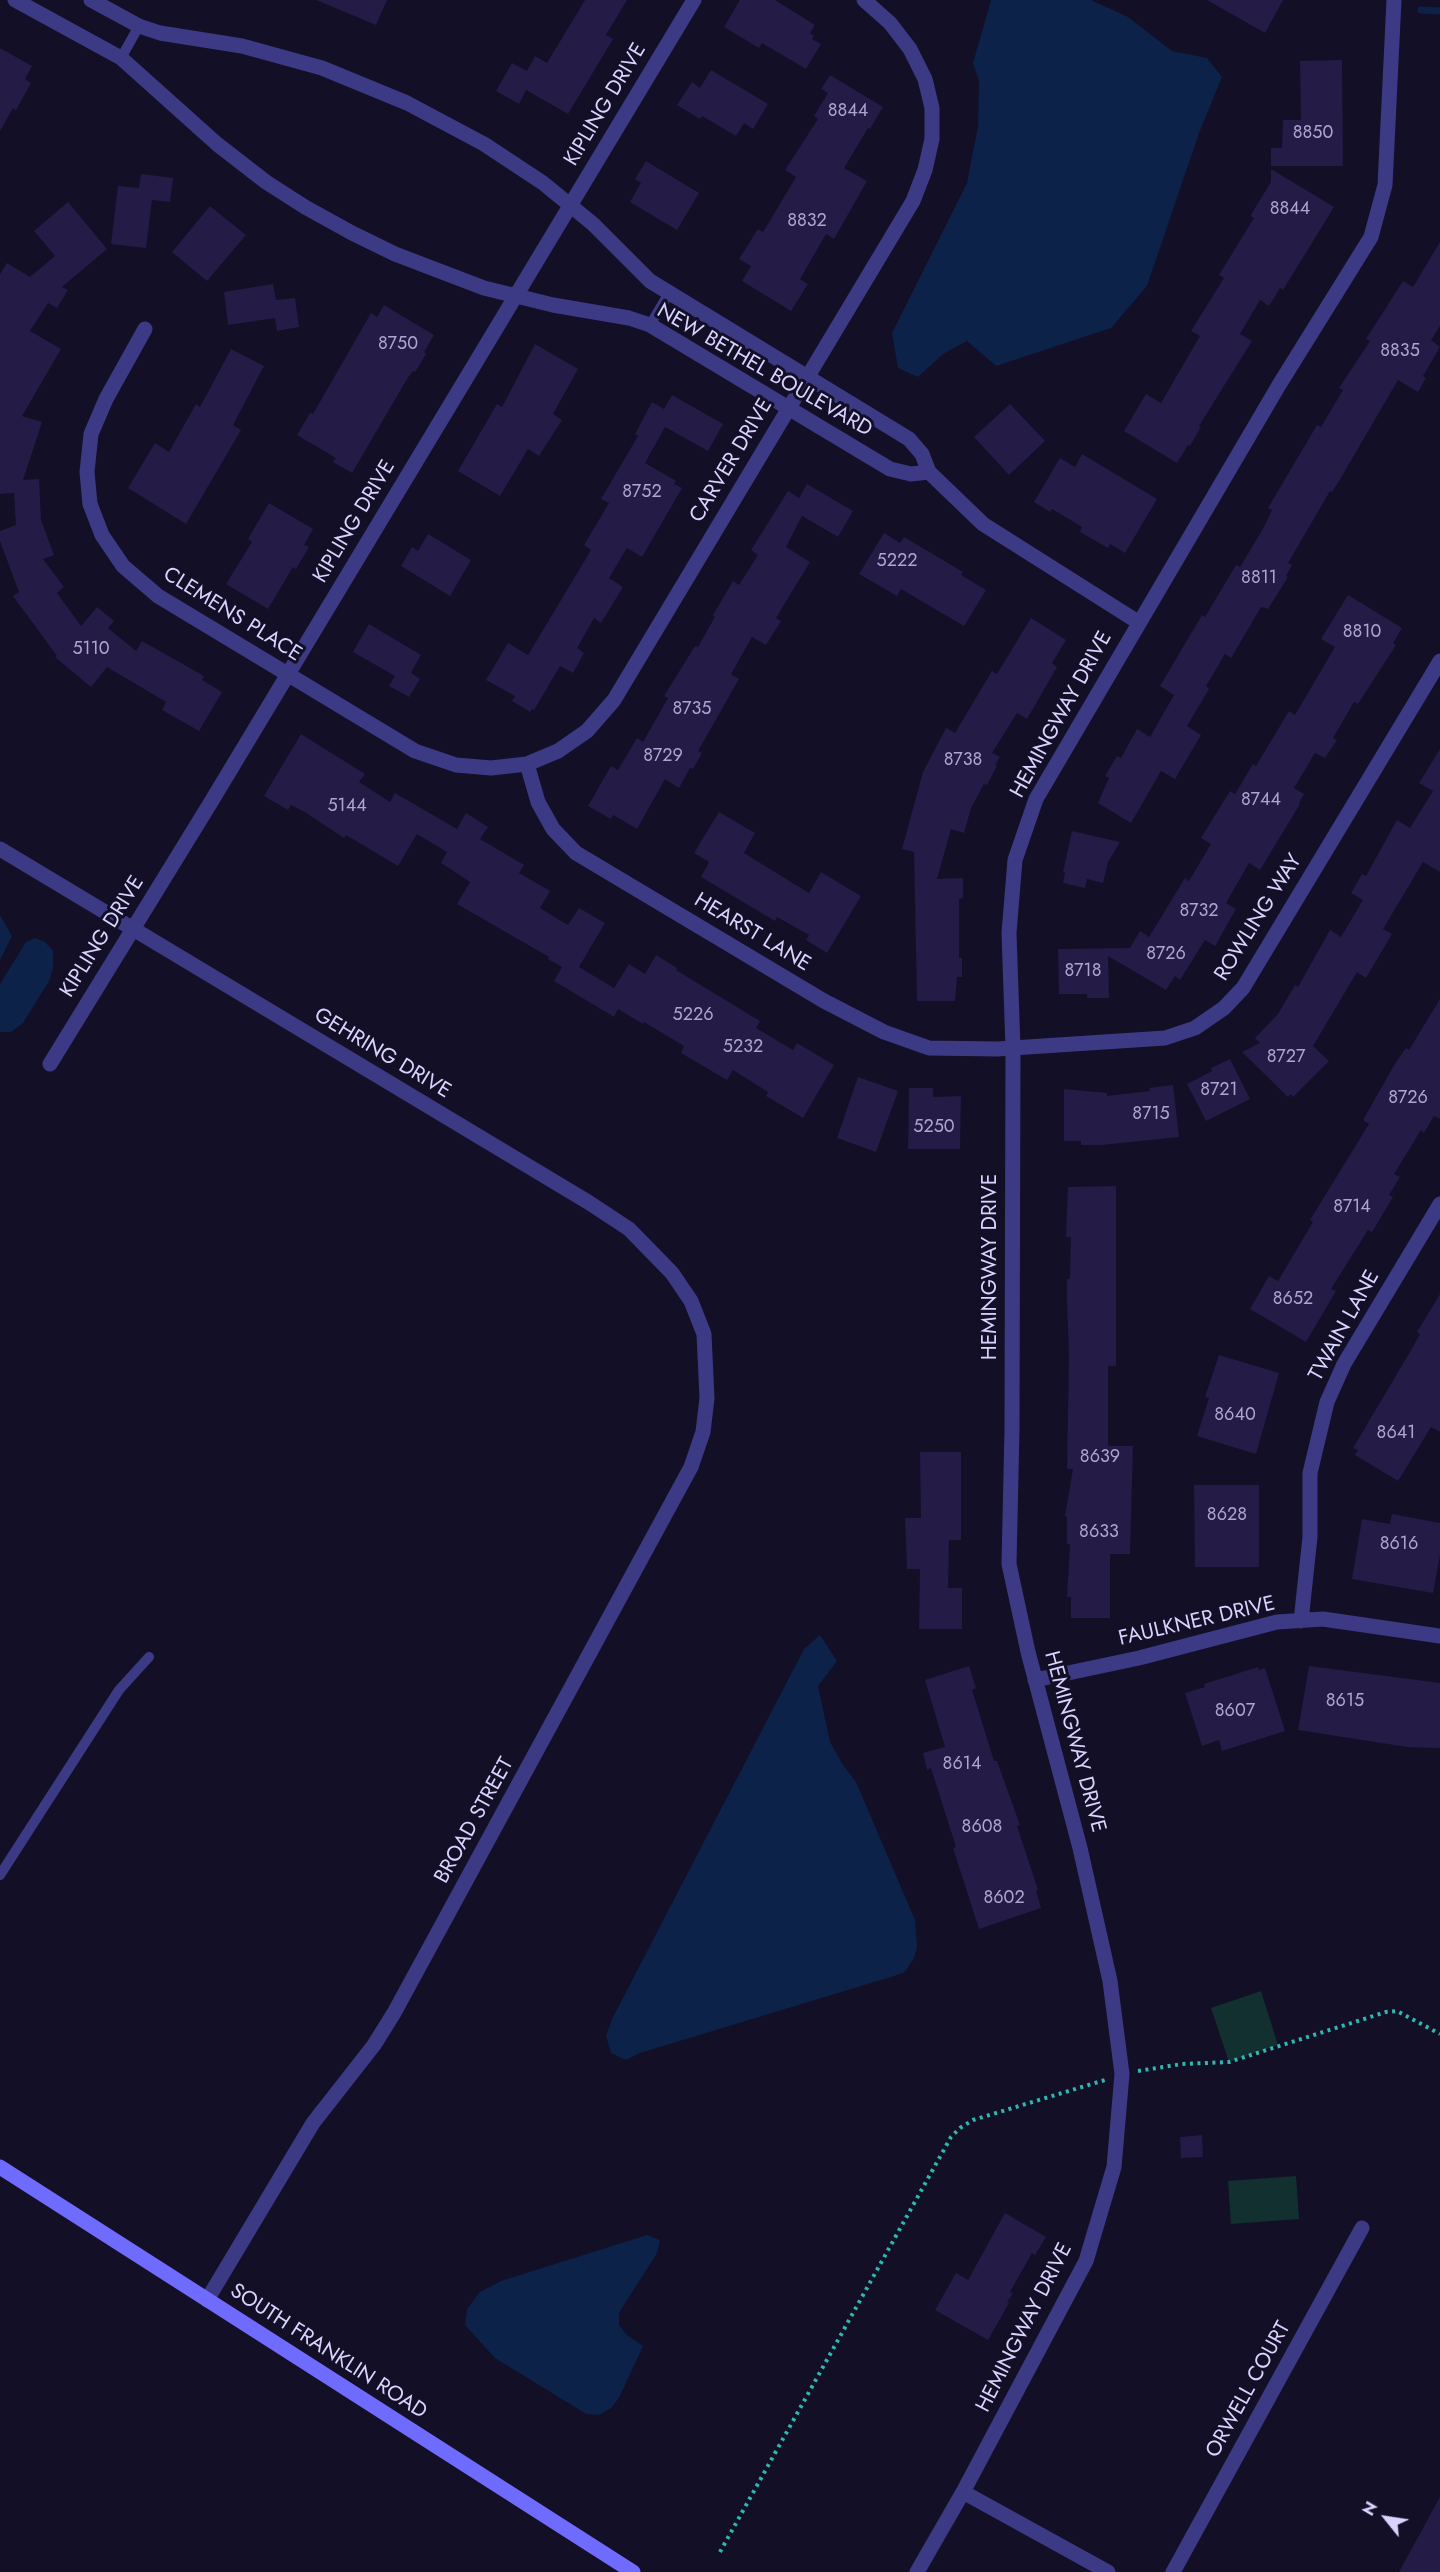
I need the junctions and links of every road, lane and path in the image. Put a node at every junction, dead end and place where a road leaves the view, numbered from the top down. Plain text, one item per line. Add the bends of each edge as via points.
1 (15, 0) edge
2 (91, 0) edge
3 (694, 0) edge
4 (864, 0) edge
5 (1394, 0) edge
6 (139, 26) junction
7 (121, 58) junction
8 (570, 206) junction
9 (669, 293) junction
10 (516, 296) junction
11 (650, 325) junction
12 (145, 329) dead end
13 (807, 377) junction
14 (788, 408) junction
15 (929, 472) junction
16 (1138, 622) junction
17 (1440, 661) edge
18 (288, 674) junction
19 (527, 764) junction
20 (0, 849) edge
21 (133, 929) junction
22 (1013, 1048) junction
23 (50, 1064) dead end
24 (1440, 1204) edge
25 (704, 1334) joint
26 (1301, 1621) junction
27 (1440, 1636) edge
28 (149, 1657) dead end
29 (1035, 1680) junction
30 (0, 1875) edge
31 (1440, 2034) edge
32 (1122, 2074) junction
33 (0, 2168) edge
34 (1362, 2228) dead end
35 (207, 2300) junction
36 (963, 2492) junction
37 (720, 2552) dead end
38 (633, 2572) edge
39 (917, 2572) edge
40 (1108, 2572) edge
41 (1173, 2572) edge

1 - 7 street, NEW BETHEL BOULEVARD
2 - 6 street, NEW BETHEL BOULEVARD
3 - 8 street, KIPLING DRIVE
4 - 13 street, CARVER DRIVE via 890,23 910,49 925,80 932,108 932,139 926,170 913,201
5 - 16 street, HEMINGWAY DRIVE via 1385,185 1371,237
6 - 7 lane
6 - 8 street, NEW BETHEL BOULEVARD via 275,54 368,85 484,144
7 - 10 street, NEW BETHEL BOULEVARD via 217,144 305,207 395,255
8 - 9 street, NEW BETHEL BOULEVARD
8 - 10 street, KIPLING DRIVE
9 - 11 lane
9 - 13 street, NEW BETHEL BOULEVARD
10 - 11 street, NEW BETHEL BOULEVARD
10 - 18 street, KIPLING DRIVE
11 - 14 street, NEW BETHEL BOULEVARD
12 - 18 street, CLEMENS PLACE via 91,434 87,472 90,504 102,536 123,566 158,596
13 - 14 street, CARVER DRIVE
13 - 15 street, NEW BETHEL BOULEVARD via 909,439 922,454
14 - 15 street, NEW BETHEL BOULEVARD via 890,469 911,474
14 - 19 street, CARVER DRIVE via 614,700 586,731 558,751
15 - 16 street, NEW BETHEL BOULEVARD via 983,524
16 - 22 street, HEMINGWAY DRIVE via 1036,799 1014,860 1009,933
17 - 22 street, ROWLING WAY via 1243,988 1224,1008 1195,1028 1165,1038
18 - 19 street, CLEMENS PLACE via 415,751 456,765 491,768
18 - 21 street, KIPLING DRIVE
19 - 22 street, HEARST LANE via 538,802 553,829 576,853 824,1000 884,1032 929,1048
20 - 21 street, GEHRING DRIVE
21 - 23 street, KIPLING DRIVE
21 - 25 street, GEHRING DRIVE via 629,1229 672,1274 691,1301
22 - 29 street, HEMINGWAY DRIVE via 1009,1564
24 - 26 street, TWAIN LANE via 1344,1364 1327,1402 1310,1473 1311,1537
25 - 35 street, BROAD STREET via 707,1398 703,1432 691,1467 394,2013 313,2123
26 - 27 street, FAULKNER DRIVE via 1323,1619
26 - 29 street, FAULKNER DRIVE via 1277,1623
28 - 30 lane via 119,1690
29 - 32 street, HEMINGWAY DRIVE via 1080,1848 1107,1970
31 - 32 path via 1397,2011 1386,2012 1229,2062 1182,2064
32 - 36 street, HEMINGWAY DRIVE via 1114,2167 1086,2261
32 - 37 path via 974,2120 951,2137
33 - 35 main road, SOUTH FRANKLIN ROAD
34 - 41 street, ORWELL COURT
35 - 38 main road, SOUTH FRANKLIN ROAD
36 - 39 street, HEMINGWAY DRIVE
36 - 40 street

